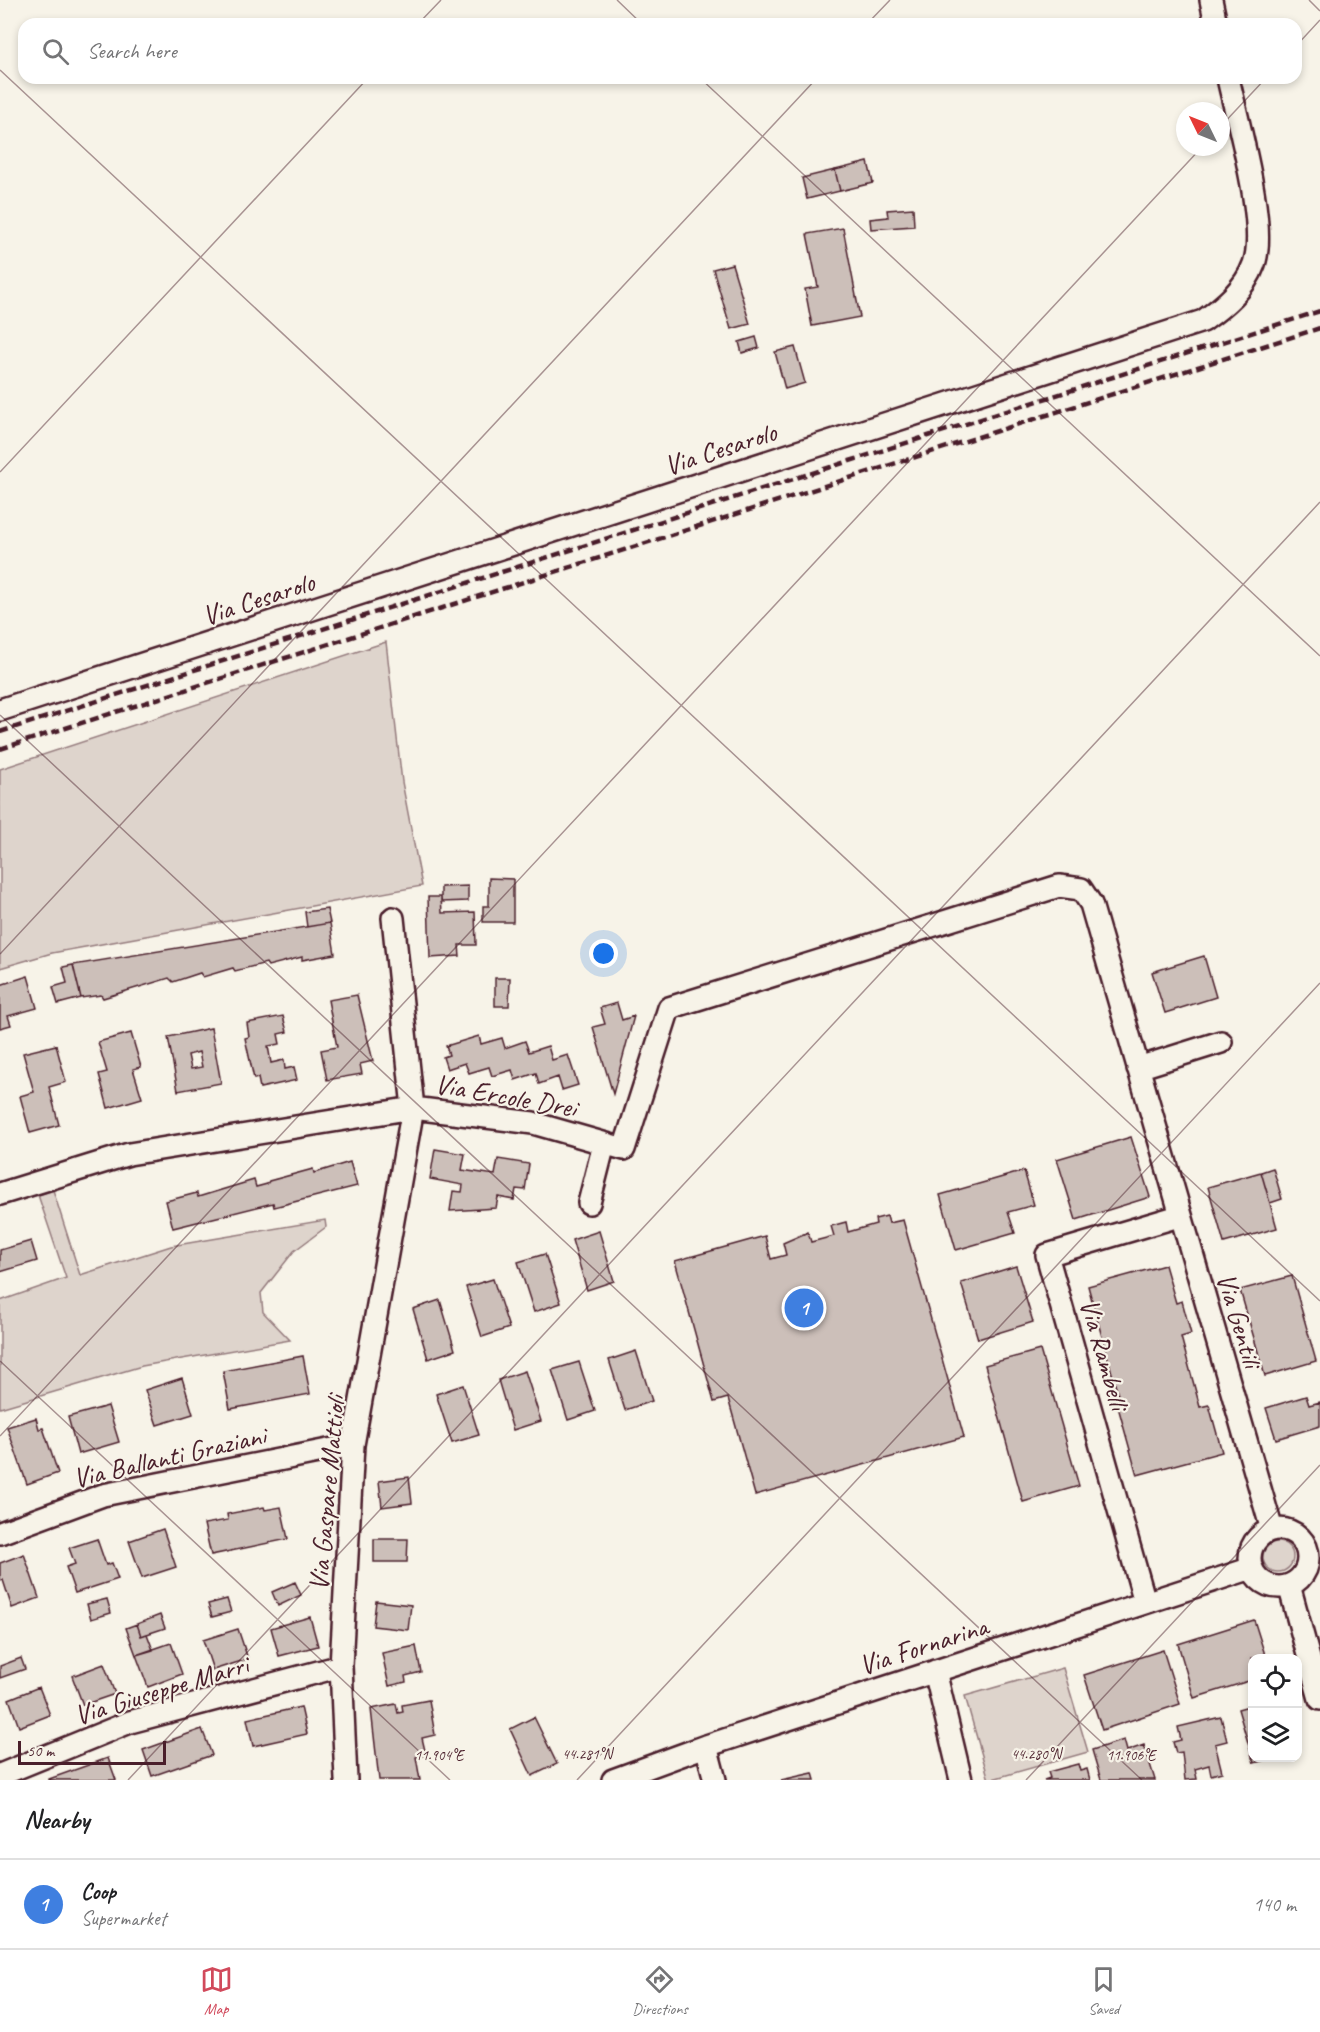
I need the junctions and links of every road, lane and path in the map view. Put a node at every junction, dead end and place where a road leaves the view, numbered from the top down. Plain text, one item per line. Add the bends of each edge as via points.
1 (1211, 0) edge
2 (1215, 18) edge
3 (1229, 84) edge
4 (0, 710) edge
5 (393, 918) dead end
6 (1221, 1042) dead end
7 (1138, 1068) junction
8 (413, 1108) junction
9 (604, 1144) junction
10 (624, 1149) joint
11 (0, 1194) edge
12 (589, 1203) dead end
13 (1179, 1216) junction
14 (353, 1445) junction
15 (1272, 1530) junction
16 (0, 1533) edge
17 (1313, 1546) edge
18 (1252, 1568) junction
19 (1288, 1585) junction
20 (1145, 1602) junction
21 (341, 1666) junction
22 (934, 1671) junction
23 (1320, 1699) edge
24 (706, 1746) junction
25 (0, 1775) edge
26 (346, 1780) edge
27 (613, 1780) edge
28 (715, 1780) edge
29 (962, 1780) edge

1 - 2 street
3 - 4 street, Via Cesarolo via 1258,218 1255,263 1230,302 1203,321
5 - 8 street, Via Gaspare Mattioli
6 - 7 street
7 - 10 street, Via Gentili via 1091,904 1081,889 1059,886 669,1008
7 - 13 street, Via Gentili
8 - 9 street, Via Ercole Drei via 533,1123
8 - 11 street, Via Ercole Drei via 129,1154
8 - 14 street, Via Gaspare Mattioli
9 - 10 street, Via Ercole Drei
9 - 12 street
13 - 15 street, Via Gentili
13 - 20 street, Via Rambelli via 1047,1255
14 - 16 street, Via Ballanti Graziani via 103,1495
14 - 21 street, Via Gaspare Mattioli
15 - 17 street via 1297,1534
15 - 18 street via 1263,1534 1251,1549
17 - 19 street via 1303,1575
18 - 19 street via 1256,1576 1271,1586
18 - 20 street, Via Fornarina
19 - 23 street
20 - 22 street, Via Fornarina
21 - 25 street, Via Giuseppe Marri via 130,1722
21 - 26 street, Via Gaspare Mattioli
22 - 24 street, Via Fornarina
22 - 29 street
24 - 27 street, Via Fornarina
24 - 28 street

